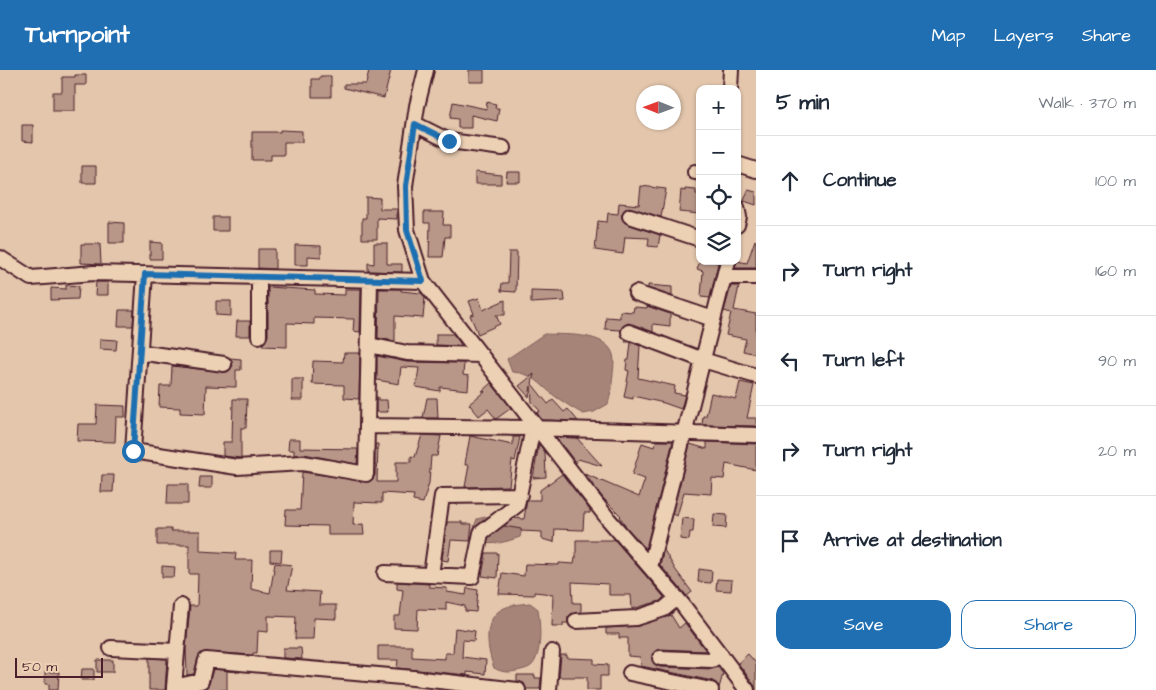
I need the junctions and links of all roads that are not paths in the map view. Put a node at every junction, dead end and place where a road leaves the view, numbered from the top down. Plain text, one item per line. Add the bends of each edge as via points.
1 (426, 70) edge
2 (731, 70) edge
3 (730, 85) edge
4 (415, 124) junction
5 (503, 148) dead end
6 (741, 165) edge
7 (756, 170) edge
8 (630, 216) dead end
9 (696, 238) edge
10 (0, 258) edge
11 (727, 265) edge
12 (145, 274) junction
13 (259, 277) junction
14 (724, 277) junction
15 (756, 277) edge
16 (370, 280) junction
17 (423, 281) junction
18 (636, 293) dead end
19 (713, 319) junction
20 (629, 332) dead end
21 (258, 336) dead end
22 (369, 345) junction
23 (144, 353) dead end
24 (481, 355) junction
25 (703, 360) junction
26 (224, 364) dead end
27 (756, 376) edge
28 (367, 426) junction
29 (536, 429) junction
30 (684, 433) junction
31 (756, 435) edge
32 (520, 496) junction
33 (650, 567) junction
34 (385, 573) dead end
35 (432, 575) junction
36 (677, 598) junction
37 (181, 606) dead end
38 (576, 622) dead end
39 (111, 648) dead end
40 (177, 651) junction
41 (552, 652) dead end
42 (720, 655) junction
43 (660, 658) dead end
44 (630, 673) dead end
45 (174, 689) edge
46 (514, 690) edge
47 (549, 690) edge
48 (711, 690) edge
49 (747, 690) edge

1 - 4 street
2 - 3 street
4 - 5 street via 449,141
4 - 17 street via 406,186 407,230
6 - 7 street
8 - 9 street
10 - 12 street via 31,278 94,273
11 - 14 street
12 - 13 street
12 - 28 street via 133,451 237,467 303,463 366,474
13 - 16 street
13 - 21 street
14 - 15 street
14 - 19 street
16 - 17 street
16 - 22 street
17 - 24 street
18 - 19 street
19 - 25 street
20 - 25 street
22 - 24 street via 407,352
22 - 28 street
23 - 26 street
24 - 29 street
25 - 27 street
25 - 30 street
28 - 29 street
29 - 30 street
29 - 32 street
29 - 33 street
30 - 31 street
30 - 33 street
32 - 35 street via 517,506 481,533 472,577
32 - 35 street via 442,496
33 - 36 street
34 - 35 street
36 - 38 street via 664,609 636,618
36 - 42 street
37 - 40 street
39 - 40 street
40 - 45 street
41 - 47 street
42 - 43 street via 712,660
42 - 49 street
44 - 48 street
45 - 46 street via 201,680 206,660

